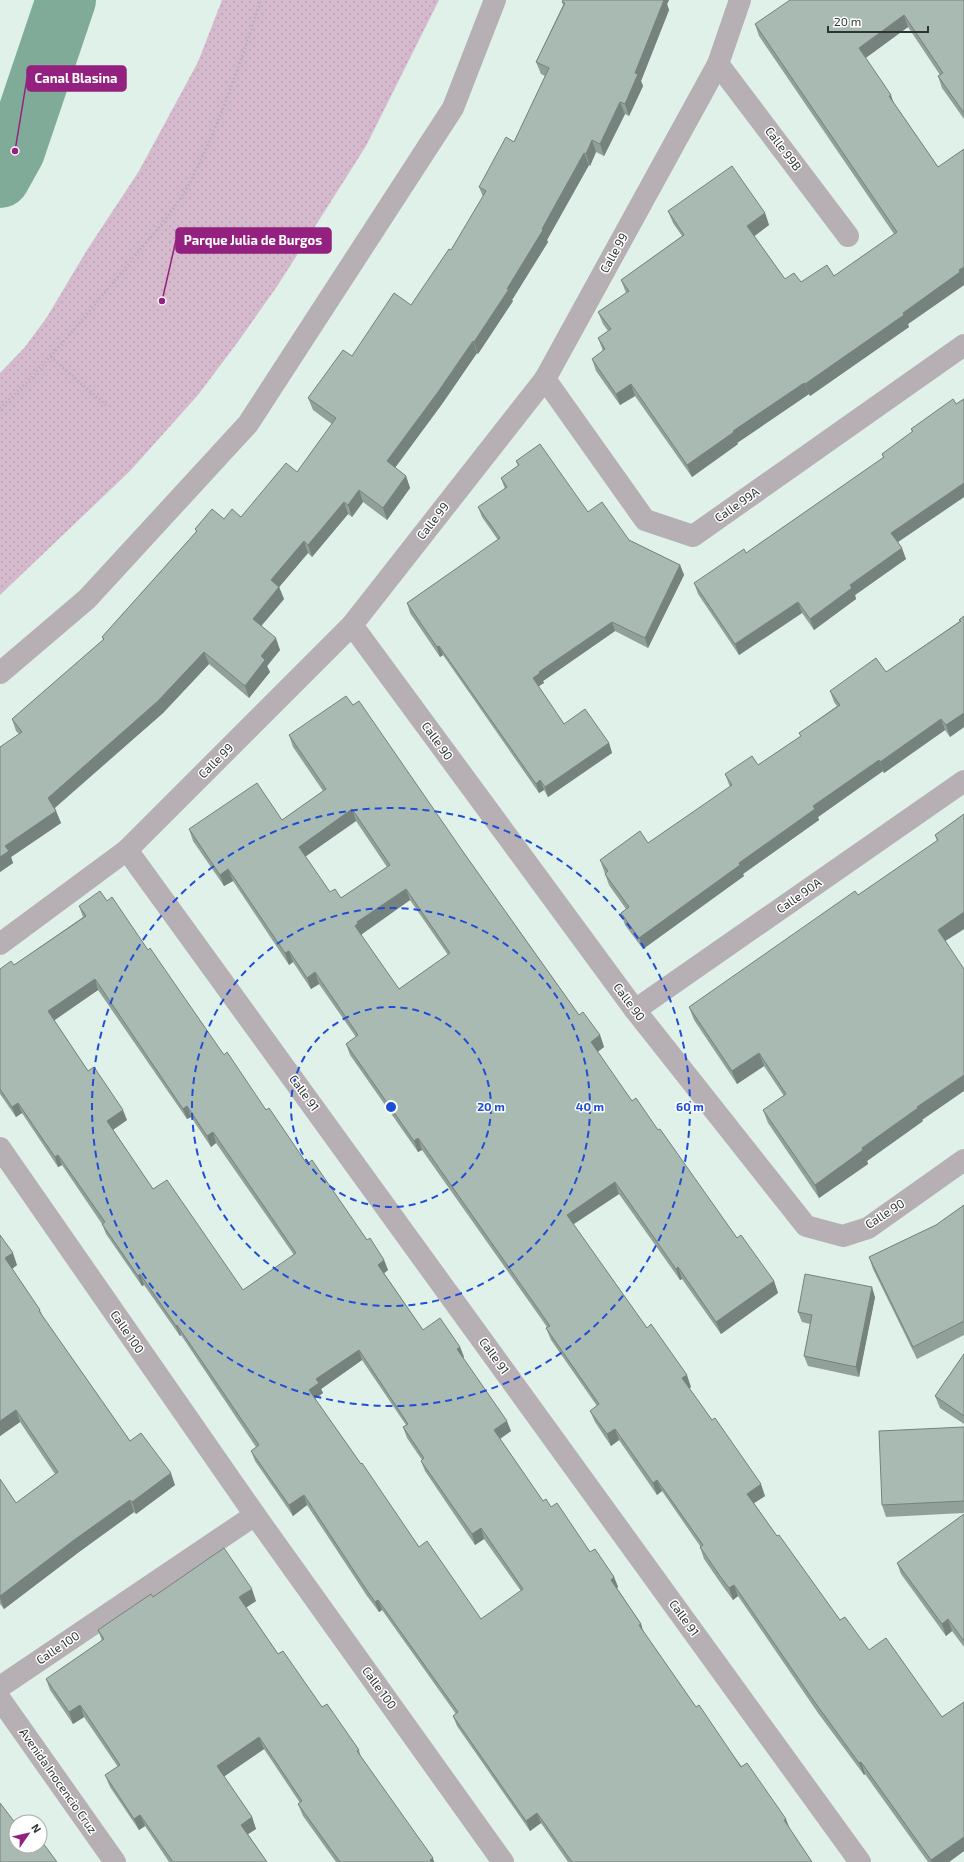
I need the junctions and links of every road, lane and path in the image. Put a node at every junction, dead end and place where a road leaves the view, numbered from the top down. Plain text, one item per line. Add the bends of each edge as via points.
1 (261, 0) edge
2 (495, 0) edge
3 (740, 0) edge
4 (718, 64) junction
5 (848, 236) dead end
6 (964, 345) edge
7 (51, 357) junction
8 (545, 379) junction
9 (108, 407) dead end
10 (0, 408) edge
11 (352, 625) junction
12 (0, 673) edge
13 (964, 781) edge
14 (127, 850) junction
15 (0, 944) edge
16 (635, 1010) junction
17 (0, 1148) edge
18 (964, 1160) edge
19 (255, 1515) junction
20 (0, 1688) edge
21 (0, 1699) edge
22 (115, 1862) edge
23 (503, 1862) edge
24 (860, 1862) edge

1 - 7 path via 229,94 192,179 172,209
2 - 12 street via 453,108 248,424 87,599
3 - 4 street, Calle 99
4 - 5 street, Calle 99B
4 - 8 street, Calle 99
6 - 8 street, Calle 99A via 694,536 645,520
7 - 9 path
7 - 10 path
8 - 11 street, Calle 99
11 - 14 street, Calle 99
11 - 16 street, Calle 90
13 - 16 street, Calle 90A
14 - 15 street, Calle 99
14 - 24 street, Calle 91
16 - 18 street, Calle 90 via 806,1226 844,1236 868,1228
17 - 19 street, Calle 100
19 - 20 street, Calle 100
19 - 23 street, Calle 100
21 - 22 street, Avenida Inocencio Cruz

